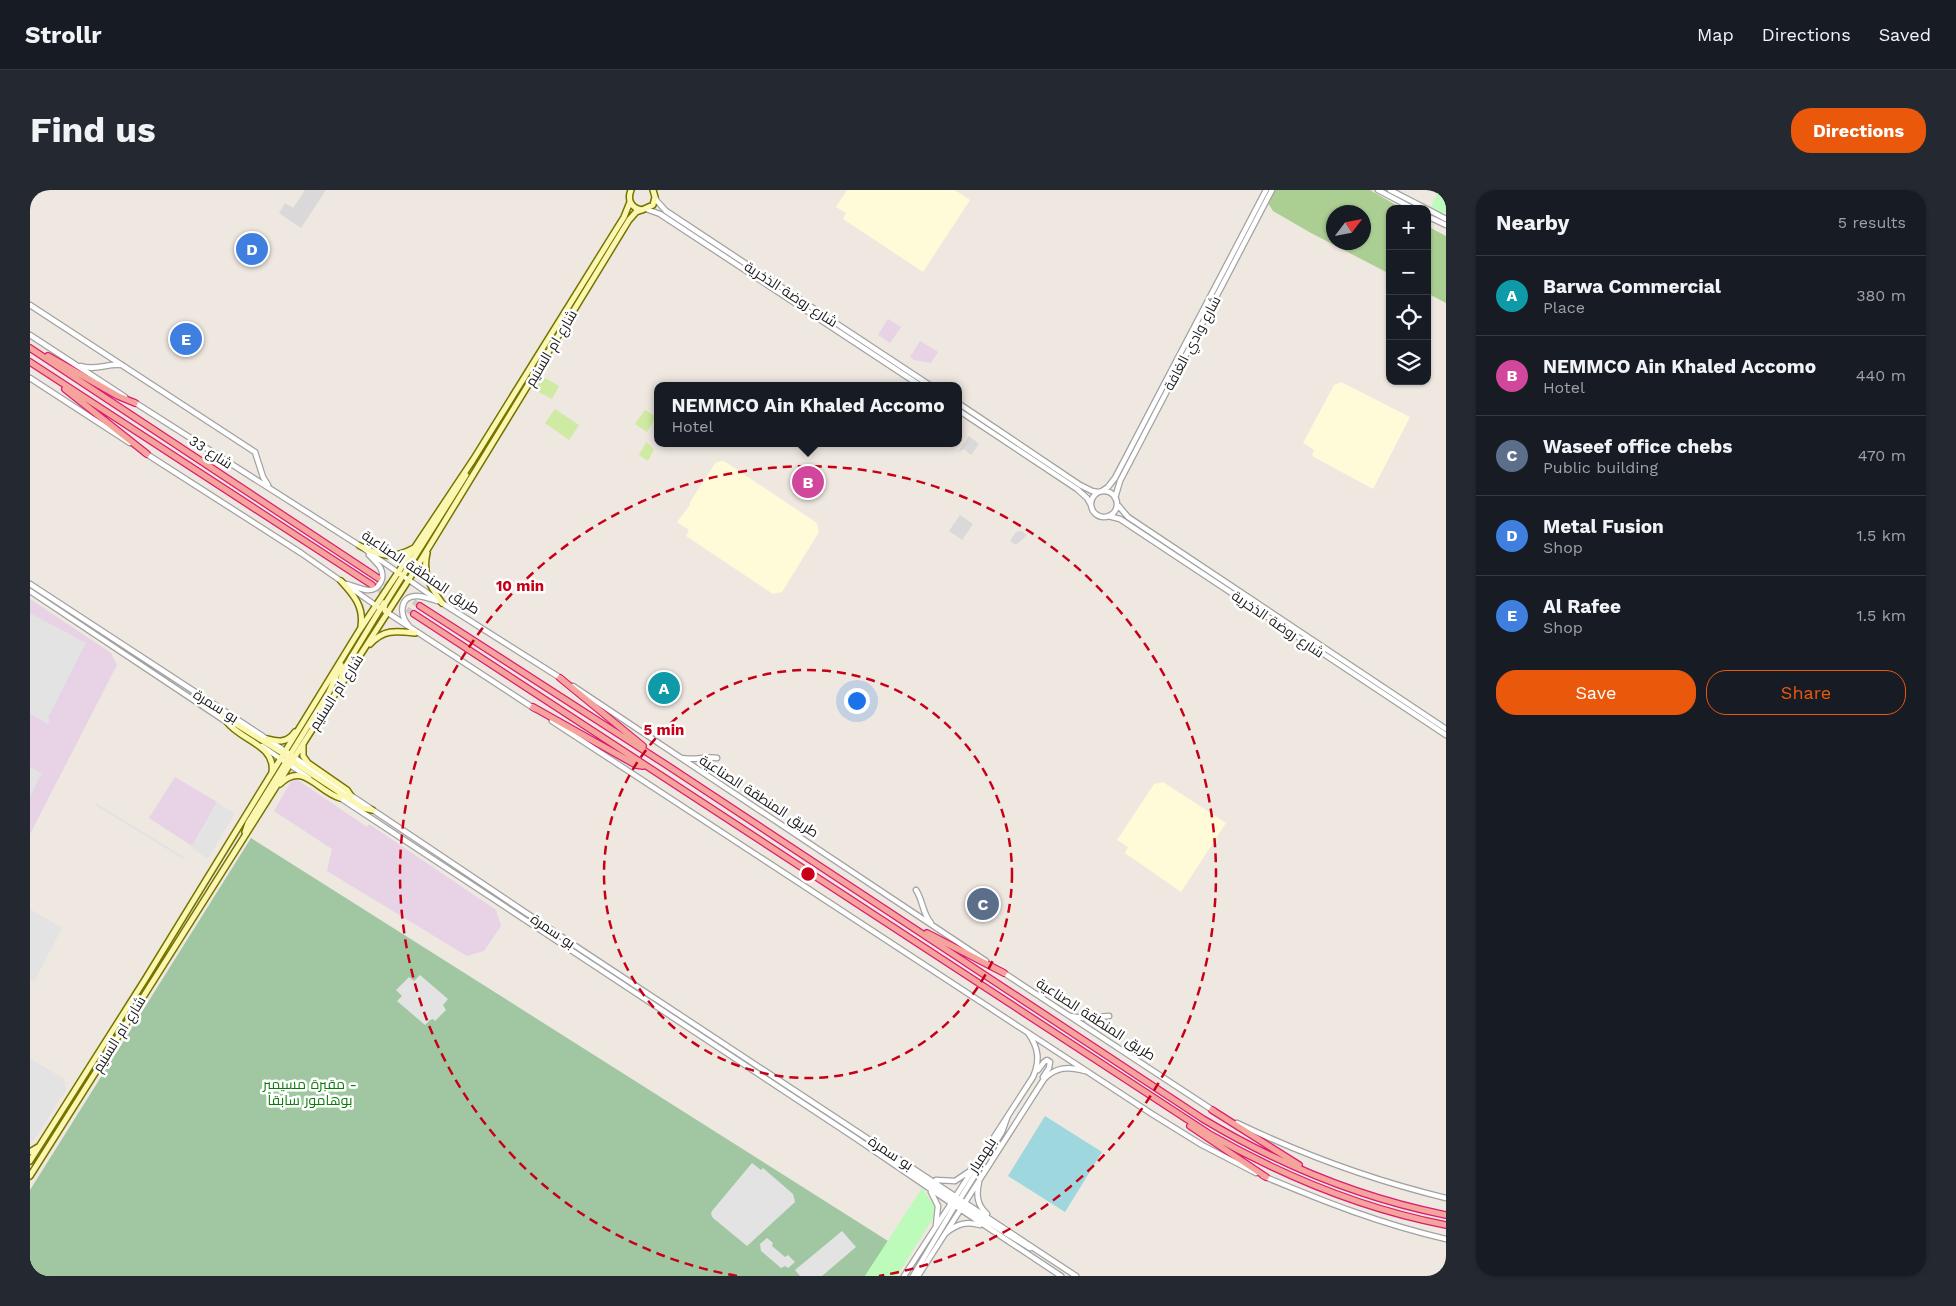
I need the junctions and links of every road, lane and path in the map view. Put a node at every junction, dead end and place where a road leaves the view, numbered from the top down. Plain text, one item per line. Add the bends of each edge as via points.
1 (625, 190) edge
2 (1266, 190) edge
3 (1272, 190) edge
4 (1378, 190) edge
5 (1390, 190) edge
6 (654, 192) edge
7 (630, 196) edge
8 (1406, 205) edge
9 (1419, 205) edge
10 (644, 210) junction
11 (1431, 211) edge
12 (1431, 218) edge
13 (1446, 219) edge
14 (1446, 225) edge
15 (30, 305) edge
16 (30, 335) edge
17 (32, 349) edge
18 (68, 360) junction
19 (30, 362) edge
20 (123, 366) junction
21 (45, 371) junction
22 (30, 378) edge
23 (915, 382) edge
24 (926, 382) edge
25 (135, 403) junction
26 (962, 407) edge
27 (962, 413) edge
28 (147, 454) junction
29 (473, 460) junction
30 (273, 490) junction
31 (1100, 491) junction
32 (1115, 498) junction
33 (1117, 504) junction
34 (1091, 505) junction
35 (1108, 516) junction
36 (360, 546) junction
37 (415, 546) junction
38 (428, 549) junction
39 (398, 573) junction
40 (403, 577) junction
41 (378, 578) tunnel mouth
42 (408, 580) junction
43 (341, 581) junction
44 (30, 584) edge
45 (372, 585) tunnel mouth
46 (30, 591) edge
47 (442, 603) junction
48 (420, 606) tunnel mouth
49 (378, 607) junction
50 (387, 613) junction
51 (414, 614) tunnel mouth
52 (359, 632) junction
53 (415, 633) junction
54 (350, 646) junction
55 (361, 653) junction
56 (560, 678) junction
57 (337, 693) junction
58 (198, 702) junction
59 (533, 707) junction
60 (312, 710) junction
61 (227, 722) junction
62 (1446, 729) edge
63 (1446, 735) edge
64 (308, 736) junction
65 (267, 739) junction
66 (678, 757) junction
67 (288, 758) junction
68 (717, 758) dead end
69 (662, 762) junction
70 (647, 767) junction
71 (271, 775) junction
72 (273, 792) junction
73 (351, 796) junction
74 (340, 798) junction
75 (372, 810) junction
76 (244, 837) junction
77 (916, 890) dead end
78 (908, 924) junction
79 (935, 927) junction
80 (1004, 973) junction
81 (1067, 1015) junction
82 (1108, 1016) dead end
83 (1026, 1030) junction
84 (1090, 1072) junction
85 (1033, 1077) junction
86 (1036, 1089) junction
87 (1161, 1104) junction
88 (1011, 1110) junction
89 (1212, 1110) junction
90 (42, 1143) junction
91 (871, 1148) junction
92 (30, 1152) edge
93 (30, 1161) edge
94 (973, 1168) junction
95 (32, 1170) edge
96 (928, 1177) junction
97 (981, 1177) junction
98 (1266, 1177) junction
99 (1320, 1178) junction
100 (927, 1187) junction
101 (1446, 1198) edge
102 (958, 1203) junction
103 (1446, 1215) edge
104 (995, 1222) junction
105 (1446, 1225) edge
106 (987, 1227) junction
107 (935, 1228) junction
108 (943, 1236) junction
109 (1446, 1239) edge
110 (1042, 1254) junction
111 (904, 1276) edge
112 (913, 1276) edge
113 (918, 1276) edge
114 (1061, 1276) edge
115 (1076, 1276) edge

1 - 7 street
2 - 31 street, شارع وادي الغافة via 1112,484
3 - 32 street, شارع وادي الغافة via 1120,481
4 - 8 street
5 - 9 street
6 - 10 main road, شارع ام السنيم via 653,205
6 - 24 street, شارع روضة الذخرية via 666,211
7 - 10 main road via 635,207
7 - 29 main road, شارع ام السنيم via 624,217
10 - 23 street, شارع روضة الذخرية via 660,214
10 - 38 main road, شارع ام السنيم via 636,212 629,220
11 - 13 street
12 - 14 street
15 - 20 street
16 - 18 street, طريق المنطقة الصناعية
17 - 25 highway
17 - 41 highway, شارع 33
18 - 20 street via 92,369
18 - 25 street, طريق المنطقة الصناعية
19 - 21 highway, شارع 33
20 - 30 street via 255,452 263,477
21 - 28 highway
21 - 45 highway, شارع 33
22 - 28 street
25 - 30 street, طريق المنطقة الصناعية
26 - 31 street via 1080,485
27 - 34 street via 1077,489
28 - 43 street
29 - 37 main road, شارع ام السنيم
29 - 40 main road via 460,487
30 - 36 street, طريق المنطقة الصناعية
31 - 32 street via 1110,492
31 - 34 street via 1092,498
32 - 33 street
33 - 35 street
33 - 62 street, شارع روضة الذخرية via 1128,517
34 - 35 street via 1097,515
35 - 63 street, شارع روضة الذخرية via 1120,519
36 - 37 main road via 390,556
36 - 39 street, طريق المنطقة الصناعية
36 - 43 street via 381,569 381,583 366,590
37 - 39 main road, شارع ام السنيم
38 - 42 main road, شارع ام السنيم
38 - 47 main road via 426,576
39 - 40 street, طريق المنطقة الصناعية
39 - 49 main road, شارع ام السنيم
40 - 42 street, طريق المنطقة الصناعية
40 - 50 main road via 385,604
42 - 47 street, طريق المنطقة الصناعية
42 - 50 main road, شارع ام السنيم
43 - 49 street
43 - 52 main road via 359,605 362,619
44 - 65 street, بو سمرة
46 - 58 street, بو سمرة
47 - 53 street via 416,596 406,600 402,614
47 - 56 street, طريق المنطقة الصناعية
48 - 69 highway, طريق المنطقة الصناعية
49 - 50 street
49 - 52 main road, شارع ام السنيم
49 - 57 main road via 344,669
50 - 53 street
50 - 55 main road, شارع ام السنيم
51 - 70 highway
52 - 54 main road, شارع ام السنيم
53 - 55 main road via 384,633
53 - 59 street
54 - 60 main road, شارع ام السنيم
54 - 67 main road via 329,692
55 - 57 main road, شارع ام السنيم
56 - 66 street, طريق المنطقة الصناعية
56 - 69 highway
57 - 64 main road, شارع ام السنيم
58 - 61 street, بو سمرة
58 - 67 main road
59 - 70 highway via 636,765
59 - 83 street
60 - 65 main road via 286,740
60 - 67 main road, شارع ام السنيم
61 - 67 street, بو سمرة
61 - 71 main road via 231,729 268,753
64 - 67 main road, شارع ام السنيم
64 - 73 main road via 302,748 304,759
65 - 67 street, بو سمرة
66 - 68 street via 693,760
66 - 79 street, طريق المنطقة الصناعية
67 - 71 main road, شارع ام السنيم
67 - 72 main road, شارع ام السنيم
67 - 73 street, بو سمرة
67 - 74 street, بو سمرة
67 - 75 main road via 363,808
67 - 76 main road via 248,823
69 - 78 highway, طريق المنطقة الصناعية
70 - 87 highway
71 - 90 main road, شارع ام السنيم
72 - 74 main road via 288,777 297,774
72 - 76 main road, شارع ام السنيم
73 - 75 street, بو سمرة
74 - 91 street, بو سمرة
75 - 96 street, بو سمرة
76 - 95 main road, شارع ام السنيم
77 - 79 street via 925,914
78 - 80 highway
78 - 99 highway, طريق المنطقة الصناعية via 1203,1119
79 - 80 street, طريق المنطقة الصناعية
80 - 81 street, طريق المنطقة الصناعية
81 - 82 street via 1083,1018
81 - 89 street, طريق المنطقة الصناعية
83 - 84 street
83 - 85 street, بلهمبار via 1038,1054
84 - 86 street, بلهمبار via 1060,1068 1048,1075
84 - 98 street via 1202,1145
85 - 86 street via 1044,1062 1049,1061 1049,1068
85 - 88 street, بلهمبار
86 - 97 street, بلهمبار
87 - 98 highway
87 - 105 highway via 1248,1156 1303,1181 1378,1209
88 - 94 street, بلهمبار
88 - 102 street via 1002,1132
89 - 99 highway
89 - 101 street, طريق المنطقة الصناعية via 1330,1164
90 - 92 main road
90 - 93 main road, شارع ام السنيم
91 - 100 street, بو سمرة
91 - 102 street via 894,1159
93 - 95 street
94 - 96 street via 952,1182
94 - 102 street, بلهمبار
96 - 102 street, بو سمرة
97 - 102 street, بلهمبار
97 - 104 street via 979,1203
98 - 109 street via 1358,1214
99 - 103 highway, طريق المنطقة الصناعية via 1385,1200
100 - 102 street, بو سمرة
100 - 107 street via 938,1206
102 - 104 street, بو سمرة
102 - 106 street, بو سمرة
102 - 107 street, بلهمبار
102 - 108 street, بلهمبار
102 - 110 street
102 - 112 street
104 - 110 street, بو سمرة
106 - 108 street via 964,1223
106 - 114 street, بو سمرة
107 - 111 street, بلهمبار
108 - 113 street, بلهمبار
110 - 115 street, بو سمرة

